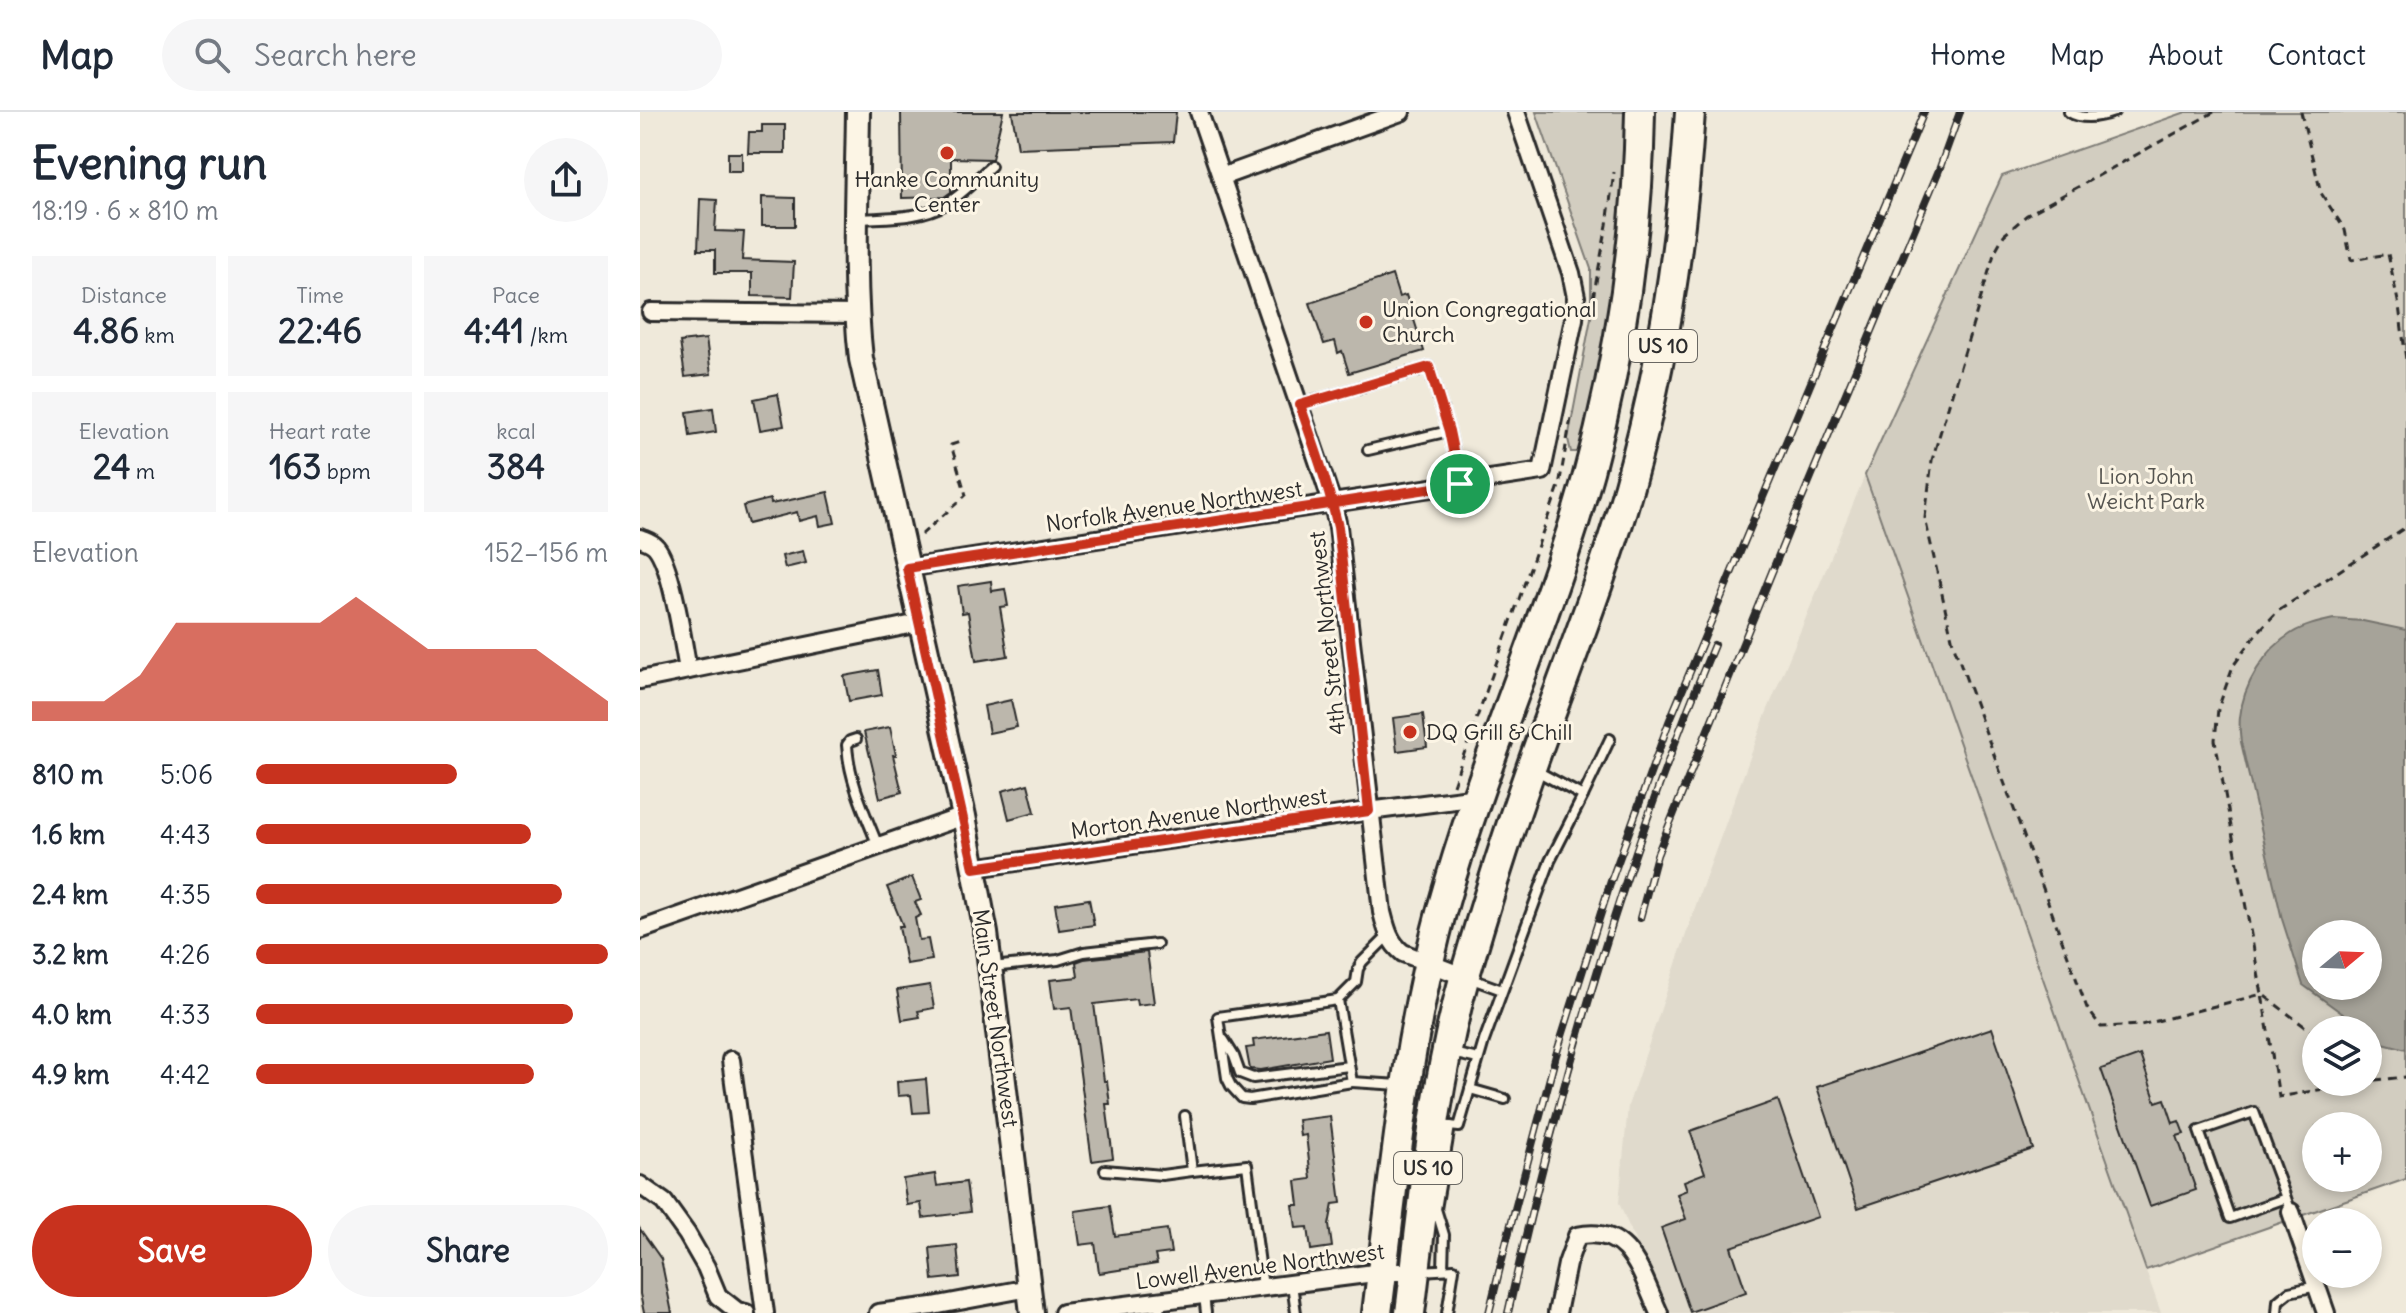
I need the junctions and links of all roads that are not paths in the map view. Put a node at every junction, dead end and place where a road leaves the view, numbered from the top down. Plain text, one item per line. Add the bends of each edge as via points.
1 (858, 112) edge
2 (1199, 112) edge
3 (1401, 112) edge
4 (1516, 112) edge
5 (1640, 112) edge
6 (1690, 112) edge
7 (2069, 112) edge
8 (2114, 112) edge
9 (991, 166) dead end
10 (1221, 177) junction
11 (857, 219) junction
12 (651, 312) dead end
13 (857, 314) junction
14 (1300, 405) junction
15 (1449, 431) junction
16 (1368, 450) dead end
17 (1460, 484) junction
18 (1333, 505) junction
19 (640, 538) edge
20 (905, 559) junction
21 (919, 623) junction
22 (688, 670) junction
23 (640, 680) edge
24 (856, 739) dead end
25 (1610, 739) dead end
26 (1531, 768) junction
27 (1583, 796) junction
28 (1478, 797) junction
29 (1369, 811) junction
30 (964, 816) junction
31 (878, 847) junction
32 (974, 868) junction
33 (640, 930) edge
34 (1388, 936) junction
35 (1157, 944) dead end
36 (1428, 962) junction
37 (990, 968) junction
38 (1465, 977) junction
39 (1502, 990) junction
40 (1338, 1000) junction
41 (1221, 1036) junction
42 (1448, 1052) junction
43 (1478, 1059) junction
44 (731, 1060) dead end
45 (1349, 1066) junction
46 (1352, 1082) junction
47 (1405, 1085) junction
48 (1470, 1089) junction
49 (1505, 1099) dead end
50 (1185, 1116) dead end
51 (1442, 1125) junction
52 (1105, 1170) dead end
53 (1192, 1171) junction
54 (640, 1185) edge
55 (2288, 1205) junction
56 (2302, 1244) edge
57 (1429, 1270) junction
58 (1382, 1272) junction
59 (1292, 1283) junction
60 (1263, 1287) junction
61 (1029, 1288) junction
62 (2308, 1288) edge
63 (2318, 1288) edge
64 (1204, 1295) junction
65 (1159, 1307) edge
66 (746, 1313) edge
67 (765, 1313) edge
68 (878, 1313) edge
69 (1032, 1313) edge
70 (1063, 1313) edge
71 (1206, 1313) edge
72 (1296, 1313) edge
73 (1377, 1313) edge
74 (1410, 1313) edge
75 (1447, 1313) edge
76 (1557, 1313) edge
77 (1659, 1313) edge
78 (2277, 1313) edge
79 (2326, 1313) edge

1 - 11 street, Main Street Northwest
2 - 10 street, 4th Street Northwest
3 - 10 street
4 - 17 street, Norfolk Avenue Northwest via 1571,273 1574,319 1542,471
5 - 28 highway, US 10 via 1627,274 1600,427 1564,556
6 - 26 highway, US 10 via 1671,302 1642,436 1601,577
7 - 8 lane
9 - 11 lane via 933,210
10 - 14 street, 4th Street Northwest
11 - 13 street, Main Street Northwest
12 - 13 street
13 - 20 street, Main Street Northwest via 861,359
14 - 15 lane via 1429,367
14 - 18 street, 4th Street Northwest
15 - 16 lane
15 - 17 lane
17 - 18 street, Norfolk Avenue Northwest
18 - 20 street, Norfolk Avenue Northwest
18 - 29 street, 4th Street Northwest
19 - 22 street via 662,556
20 - 21 street, Main Street Northwest
21 - 22 street
21 - 30 street, Main Street Northwest
22 - 23 street
24 - 31 lane via 847,745 848,760
25 - 27 lane
26 - 27 lane
26 - 38 highway, US 10
27 - 39 lane via 1550,861
28 - 29 street, Morton Avenue Northwest
28 - 36 highway, US 10
29 - 32 street, Morton Avenue Northwest
29 - 34 street, 4th Street Northwest
30 - 31 street
30 - 32 street, Main Street Northwest
31 - 33 street
32 - 37 street, Main Street Northwest
34 - 36 street via 1403,953
34 - 40 lane via 1362,962 1356,982
35 - 37 lane
36 - 38 street
36 - 47 highway, US 10
37 - 61 street, Main Street Northwest
38 - 39 lane
38 - 42 highway, US 10
39 - 43 lane
40 - 41 lane via 1218,1017
40 - 45 lane
41 - 45 lane via 1240,1073 1253,1078
41 - 46 lane via 1227,1078 1242,1098
42 - 43 lane
42 - 51 highway, US 10
43 - 48 lane
44 - 67 street
45 - 46 lane
46 - 47 lane
47 - 58 highway, US 10
48 - 49 lane
48 - 51 lane via 1459,1127
50 - 53 lane
51 - 57 highway, US 10
52 - 53 lane via 1162,1175
53 - 60 lane via 1247,1165
54 - 66 street via 664,1202 687,1234 718,1296
55 - 55 lane via 2230,1218 2199,1131 2254,1112
55 - 56 street
57 - 58 street, Lowell Avenue Northwest
57 - 74 highway, US 10
57 - 75 lane via 1454,1269
58 - 59 street, Lowell Avenue Northwest
58 - 73 highway, US 10
59 - 60 street, Lowell Avenue Northwest
59 - 72 lane
60 - 64 street, Lowell Avenue Northwest
61 - 68 street
61 - 69 street, Main Street Northwest
62 - 78 lane via 2289,1292 2278,1301
63 - 79 street
64 - 65 street, Lowell Avenue Northwest
64 - 71 lane
65 - 70 street, Lowell Avenue Northwest
76 - 77 street via 1577,1236 1592,1233 1610,1236 1628,1248

